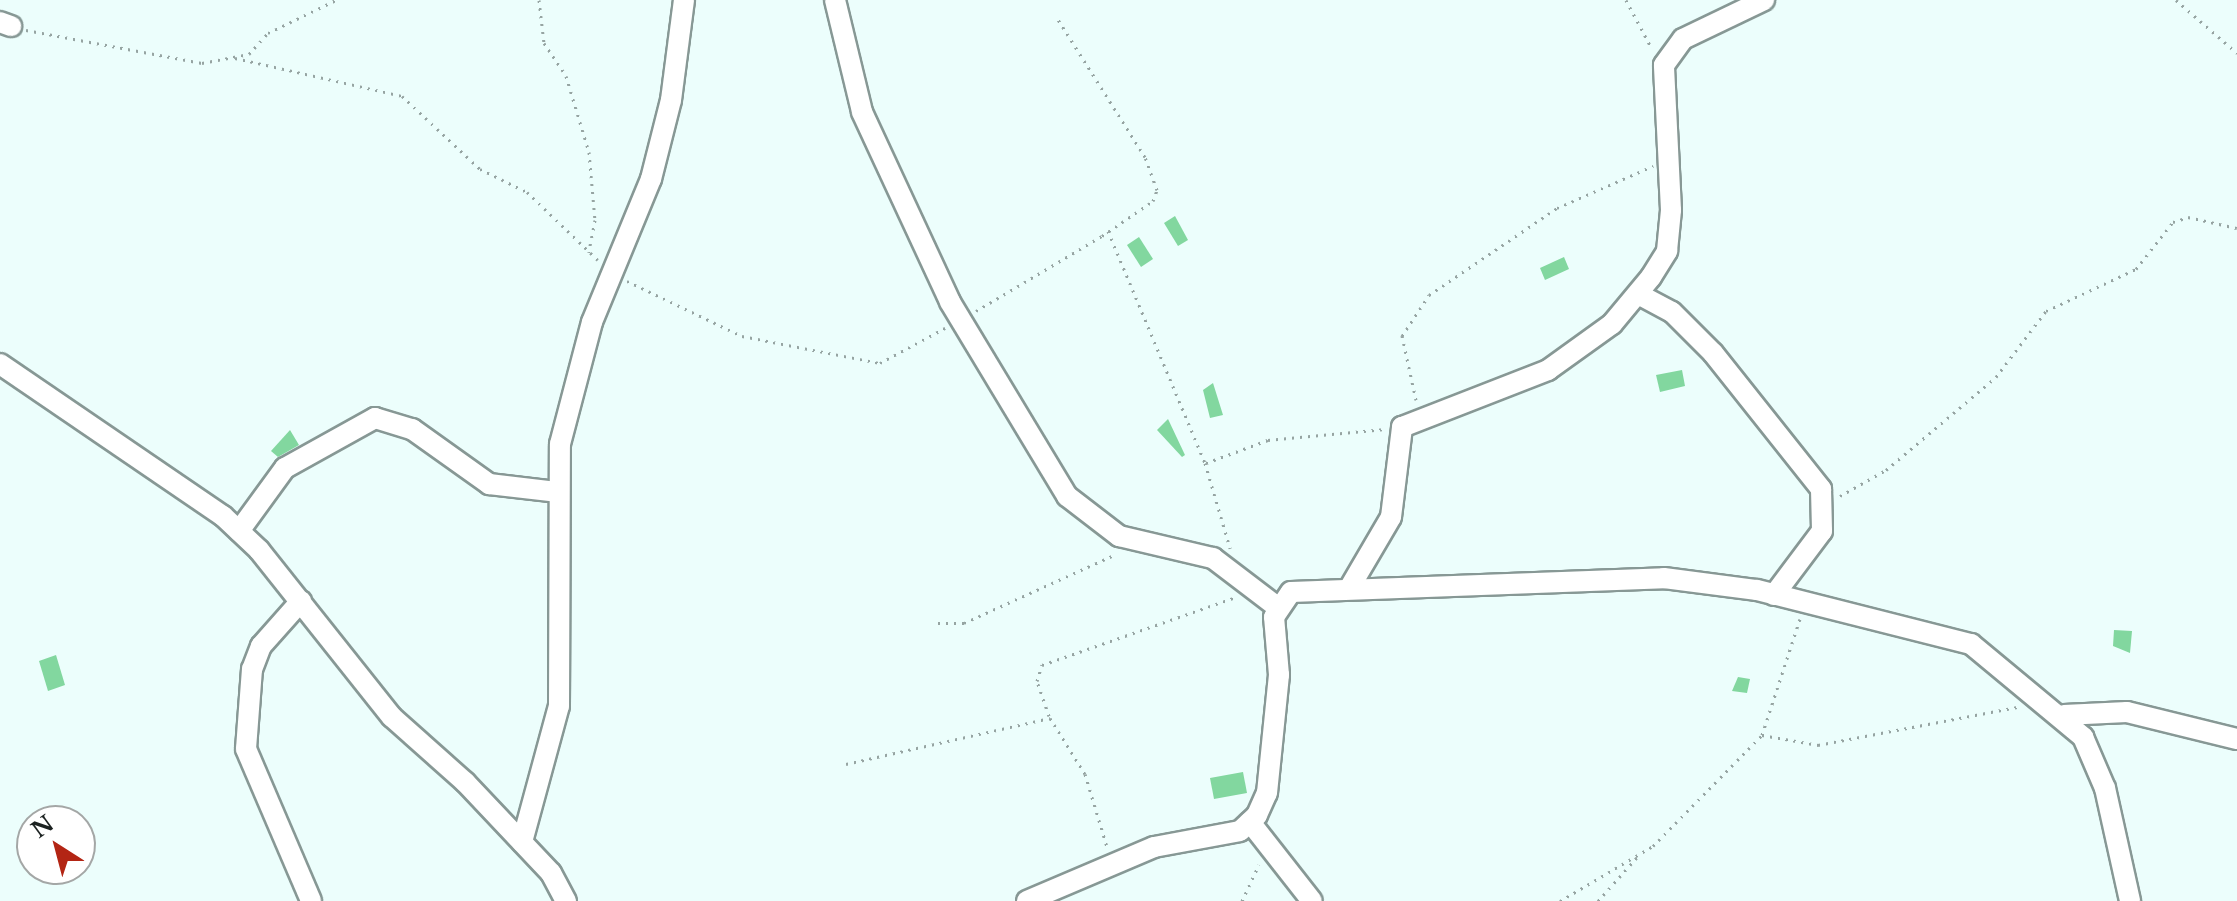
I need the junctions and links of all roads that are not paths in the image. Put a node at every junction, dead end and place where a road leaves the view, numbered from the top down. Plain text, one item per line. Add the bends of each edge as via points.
1 (684, 0) edge
2 (835, 0) edge
3 (1764, 0) edge
4 (1638, 294) junction
5 (0, 364) edge
6 (557, 492) junction
7 (239, 531) junction
8 (1350, 587) junction
9 (1774, 595) junction
10 (301, 601) junction
11 (1276, 606) junction
12 (2064, 715) junction
13 (2237, 739) edge
14 (1250, 822) junction
15 (522, 842) junction
16 (311, 901) edge
17 (566, 901) edge
18 (1027, 901) edge
19 (1312, 901) edge
20 (2130, 901) edge

1 - 6 street via 671,100 651,179 611,272 573,387
2 - 11 street via 862,112 960,321 1067,496 1094,523 1147,545 1213,558
3 - 4 street via 1683,39 1664,65 1672,162 1667,251
4 - 8 street via 1586,347 1525,383 1411,421 1384,537
4 - 9 street via 1672,312 1713,353 1809,467 1826,504 1822,531
5 - 7 street
6 - 7 street via 489,484 412,429 375,418 285,468
6 - 15 street via 559,706
7 - 10 street
8 - 9 street via 1664,578
8 - 11 street via 1291,592
9 - 12 street via 1971,644
10 - 15 street via 392,717
10 - 16 street via 256,657 246,749
11 - 14 street via 1267,793
12 - 13 street via 2127,712
12 - 20 street via 2099,767
14 - 18 street via 1240,831 1154,847
14 - 19 street
15 - 17 street

